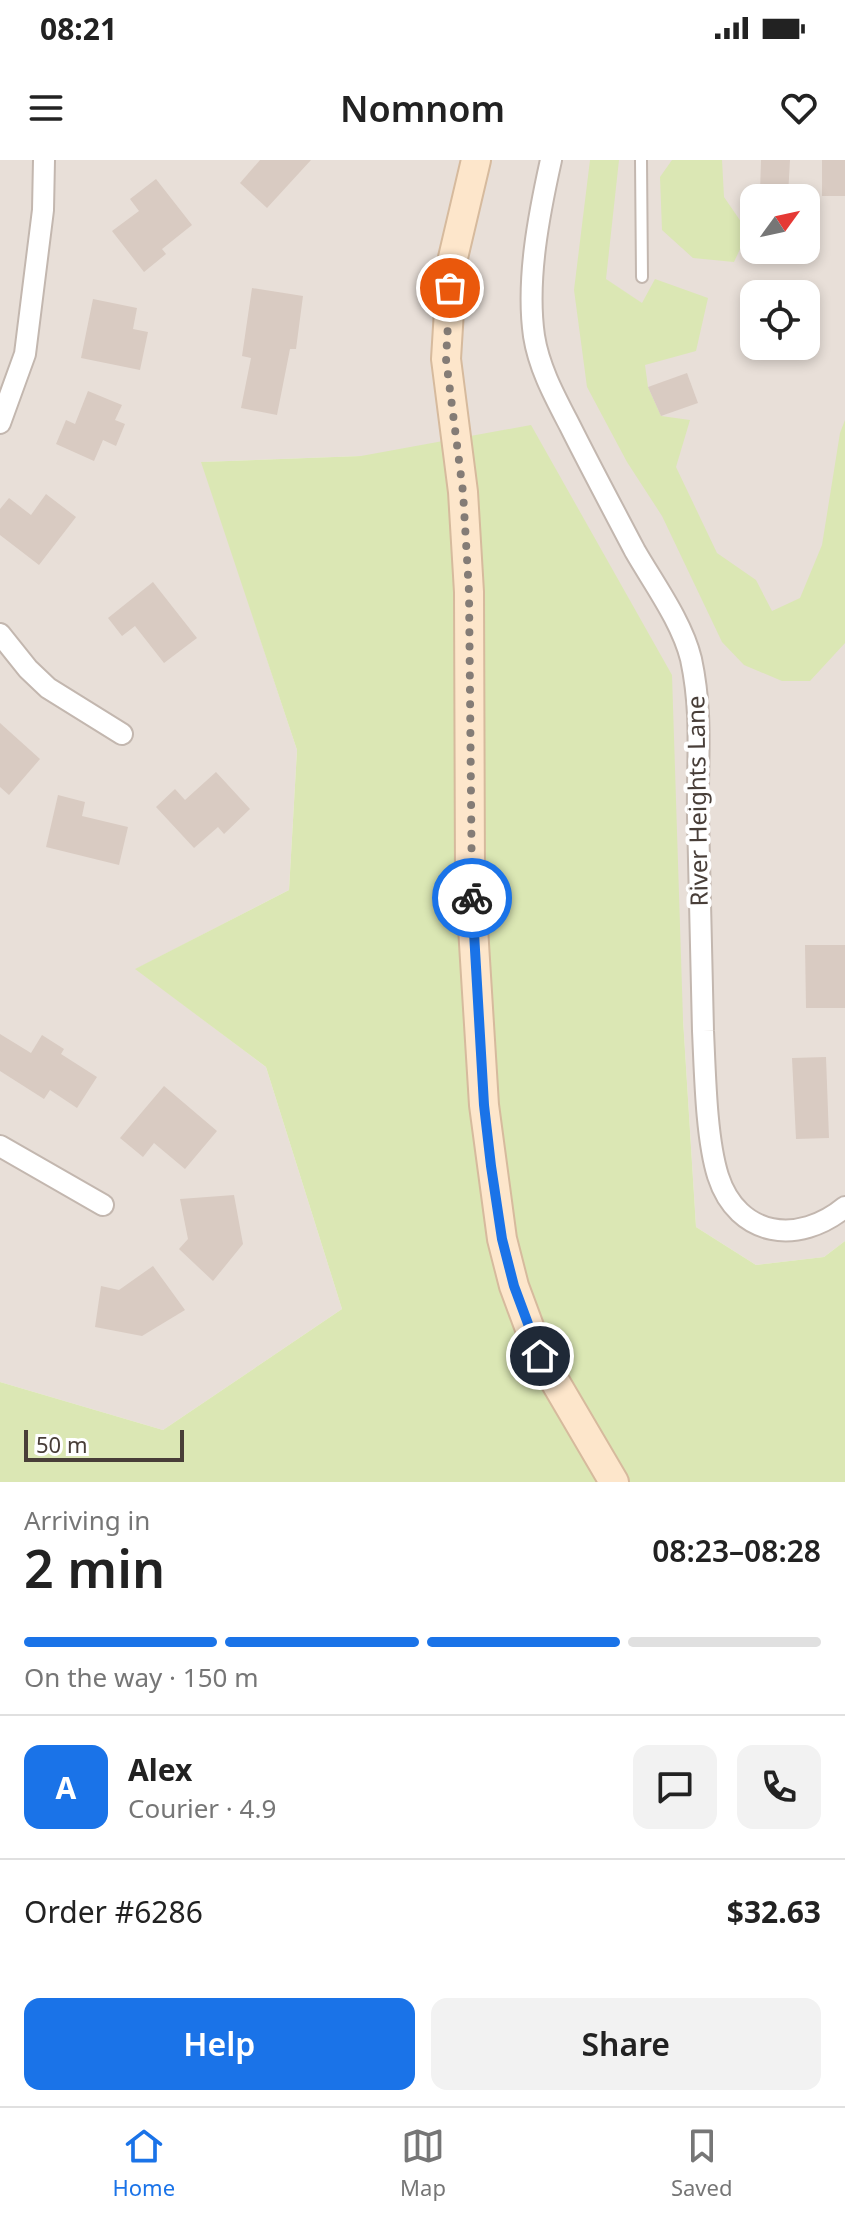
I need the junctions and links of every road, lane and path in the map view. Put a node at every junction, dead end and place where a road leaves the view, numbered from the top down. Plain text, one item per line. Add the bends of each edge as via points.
1 (44, 160) edge
2 (476, 160) edge
3 (551, 160) edge
4 (641, 160) edge
5 (642, 277) dead end
6 (0, 423) edge
7 (0, 634) edge
8 (122, 734) dead end
9 (0, 1146) edge
10 (103, 1205) dead end
11 (845, 1207) edge
12 (614, 1482) edge

1 - 6 street via 25,354
2 - 12 street via 452,262 446,359 469,592 470,879 484,1105 502,1239 514,1286 540,1356
3 - 11 street, River Heights Lane via 532,306 547,381 683,638 700,705 705,1080 718,1175 734,1206 767,1229 808,1229
4 - 5 lane
7 - 8 street via 48,688
9 - 10 street

